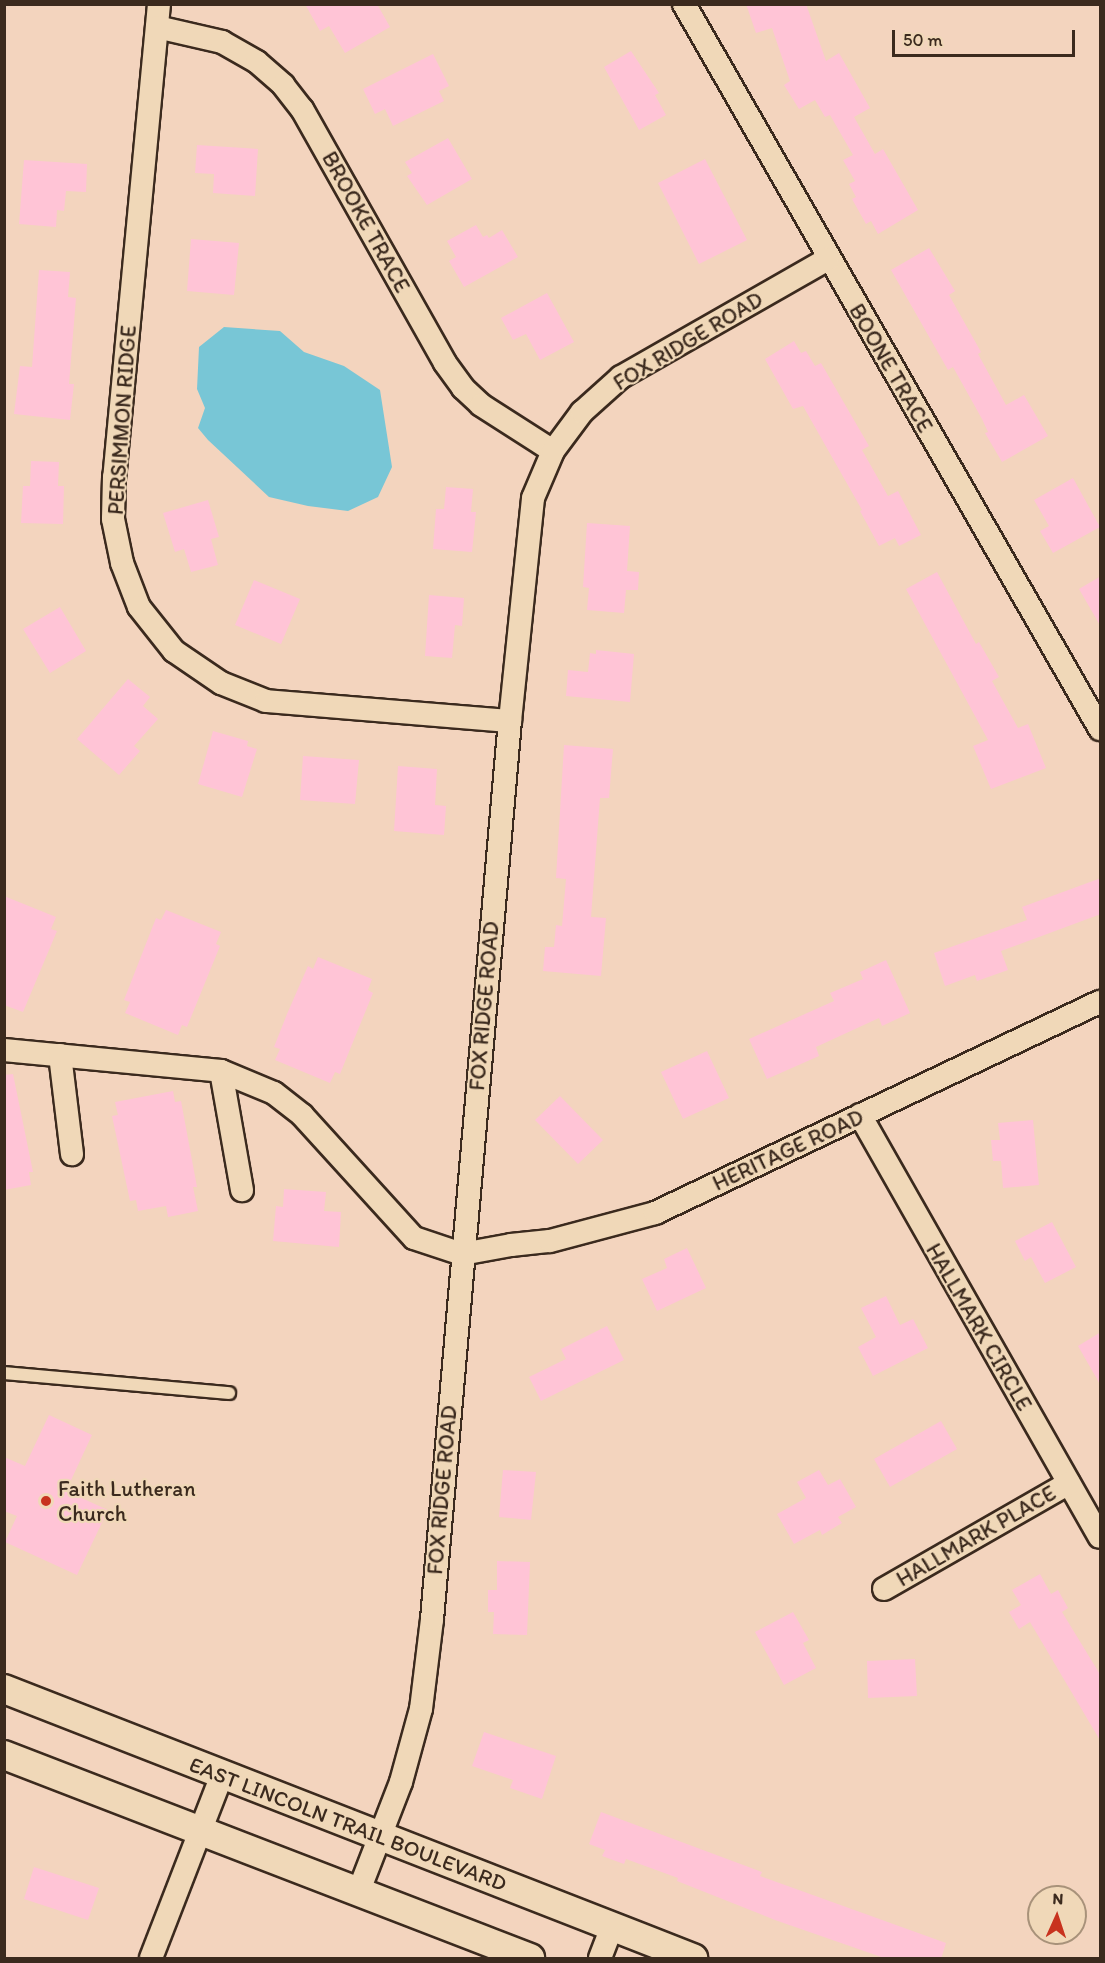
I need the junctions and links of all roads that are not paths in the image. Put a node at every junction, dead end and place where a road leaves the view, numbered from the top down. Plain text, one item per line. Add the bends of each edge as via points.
1 (159, 4) edge
2 (684, 4) edge
3 (157, 27) junction
4 (828, 259) junction
5 (553, 451) junction
6 (510, 721) junction
7 (1101, 729) edge
8 (1101, 1002) edge
9 (4, 1050) edge
10 (60, 1055) junction
11 (221, 1071) junction
12 (860, 1116) junction
13 (72, 1154) dead end
14 (242, 1190) dead end
15 (462, 1254) junction
16 (4, 1373) edge
17 (229, 1393) dead end
18 (1069, 1483) junction
19 (1101, 1537) edge
20 (884, 1589) dead end
21 (4, 1689) edge
22 (4, 1755) edge
23 (222, 1775) junction
24 (199, 1833) junction
25 (381, 1835) junction
26 (358, 1893) junction
27 (612, 1927) junction
28 (151, 1959) edge
29 (530, 1959) edge
30 (600, 1959) edge
31 (693, 1959) edge

1 - 3 street, PERSIMMON RIDGE
2 - 4 street, BOONE TRACE
3 - 5 street, BROOKE TRACE via 222,42 257,62 283,85 302,109 445,363 463,388 481,405
3 - 6 street, PERSIMMON RIDGE via 114,477 115,530 122,563 139,607 174,651 221,683 266,701
4 - 5 street, FOX RIDGE ROAD via 621,377 582,412
4 - 7 street, BOONE TRACE
5 - 6 street, FOX RIDGE ROAD via 533,498
6 - 15 street, FOX RIDGE ROAD
8 - 12 street, HERITAGE ROAD
9 - 10 street
10 - 11 street
10 - 13 street
11 - 14 street
11 - 15 street via 274,1093 302,1115 414,1238
12 - 15 street, HERITAGE ROAD via 655,1213 550,1242
12 - 18 street, HALLMARK CIRCLE
15 - 25 street, FOX RIDGE ROAD via 421,1709
16 - 17 lane
18 - 19 street, HALLMARK CIRCLE
18 - 20 street, HALLMARK PLACE
21 - 23 street, EAST LINCOLN TRAIL BOULEVARD
22 - 24 street
23 - 24 street
23 - 25 street, EAST LINCOLN TRAIL BOULEVARD
24 - 26 street
24 - 28 street
25 - 26 street, FOX RIDGE ROAD
25 - 27 street, EAST LINCOLN TRAIL BOULEVARD
26 - 29 street
27 - 30 street
27 - 31 street, EAST LINCOLN TRAIL BOULEVARD

